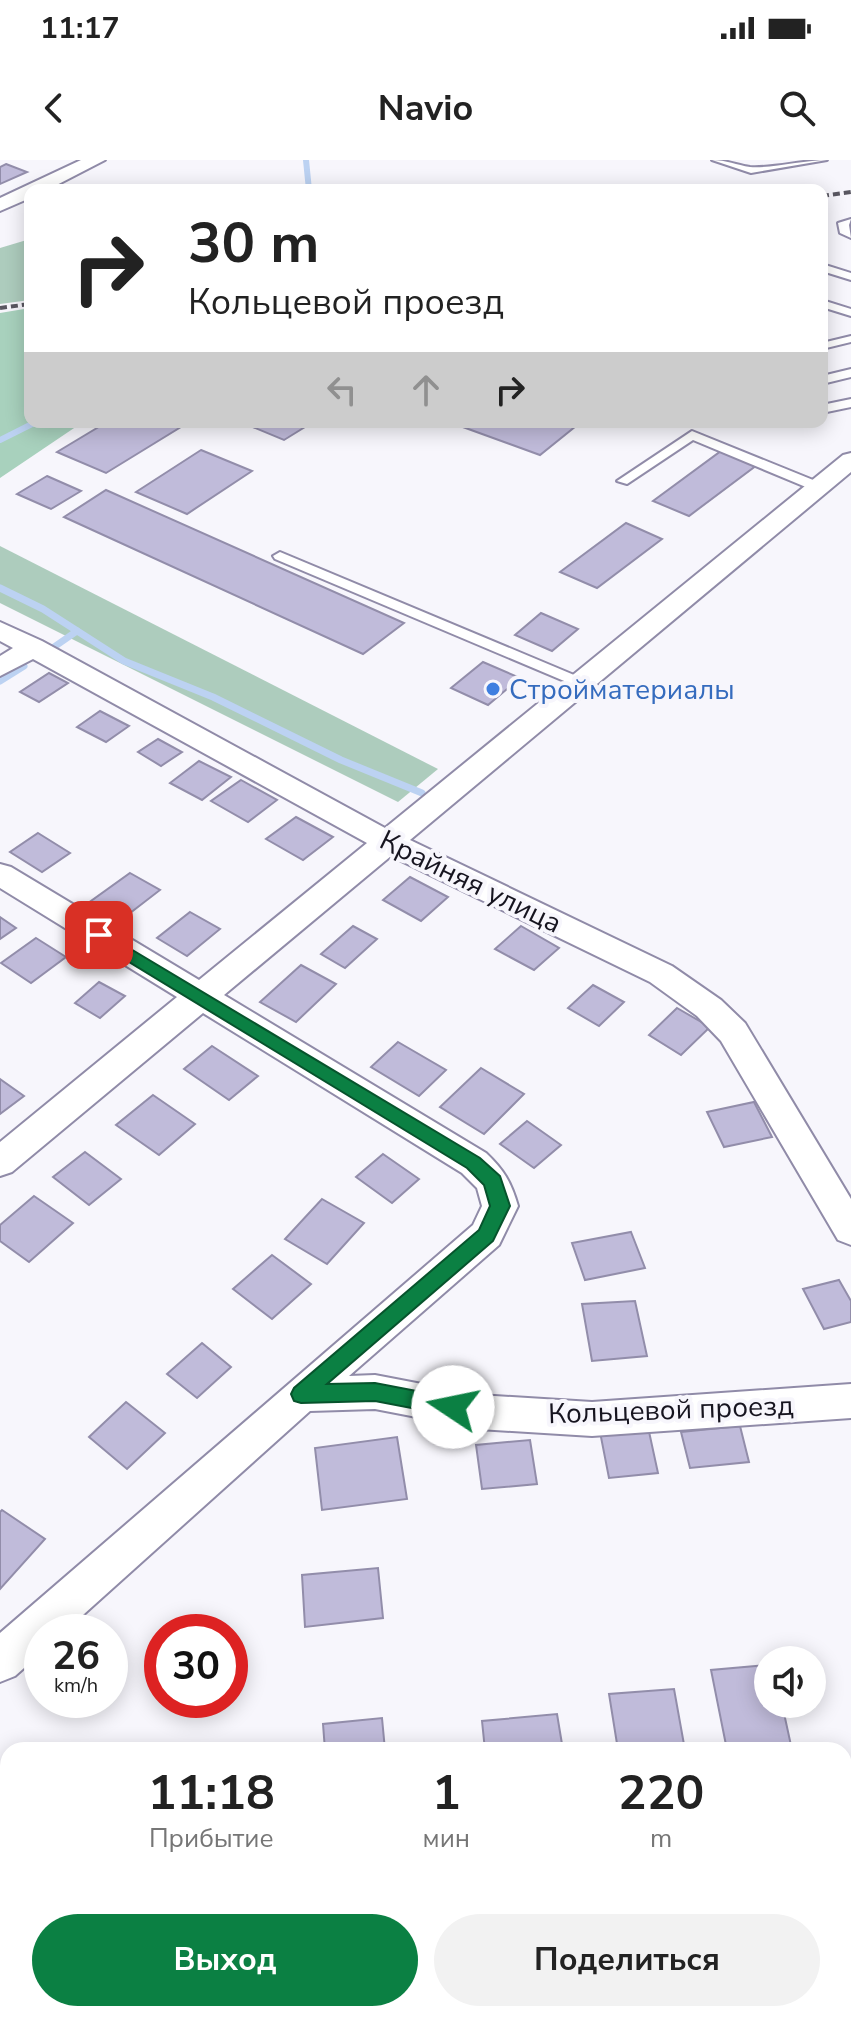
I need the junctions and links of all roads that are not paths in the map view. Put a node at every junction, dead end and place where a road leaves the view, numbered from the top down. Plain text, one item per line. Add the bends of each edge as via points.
1 (96, 160) edge
2 (717, 160) edge
3 (822, 160) edge
4 (799, 161) edge
5 (751, 170) junction
6 (734, 178) dead end
7 (44, 184) edge
8 (24, 193) edge
9 (0, 205) edge
10 (851, 222) edge
11 (851, 235) edge
12 (828, 269) edge
13 (851, 277) edge
14 (828, 305) edge
15 (851, 313) edge
16 (851, 339) edge
17 (828, 345) edge
18 (851, 373) edge
19 (828, 379) edge
20 (851, 403) edge
21 (828, 408) edge
22 (851, 460) edge
23 (623, 481) dead end
24 (818, 487) junction
25 (280, 556) dead end
26 (0, 630) edge
27 (33, 647) junction
28 (0, 668) edge
29 (581, 683) junction
30 (388, 842) junction
31 (0, 874) edge
32 (199, 997) junction
33 (0, 1162) edge
34 (851, 1230) edge
35 (301, 1394) junction
36 (851, 1401) edge
37 (0, 1661) edge

1 - 7 street
2 - 5 lane
3 - 4 lane
4 - 5 lane
5 - 6 lane
8 - 9 street
10 - 11 lane via 843,223
12 - 13 lane
14 - 15 lane
16 - 17 lane
18 - 19 lane
20 - 21 lane
22 - 24 street
23 - 24 lane via 692,435
24 - 29 street
25 - 29 lane
26 - 27 street, Крайняя улица
27 - 28 street
27 - 30 street, Крайняя улица
29 - 30 street
30 - 32 street
30 - 34 street, Крайняя улица via 661,974 709,1008 733,1032
31 - 32 street
32 - 33 street
32 - 35 street via 474,1163 493,1181 500,1206 486,1235
35 - 36 street, Кольцевой проезд via 375,1392 479,1412 592,1419
35 - 37 street

